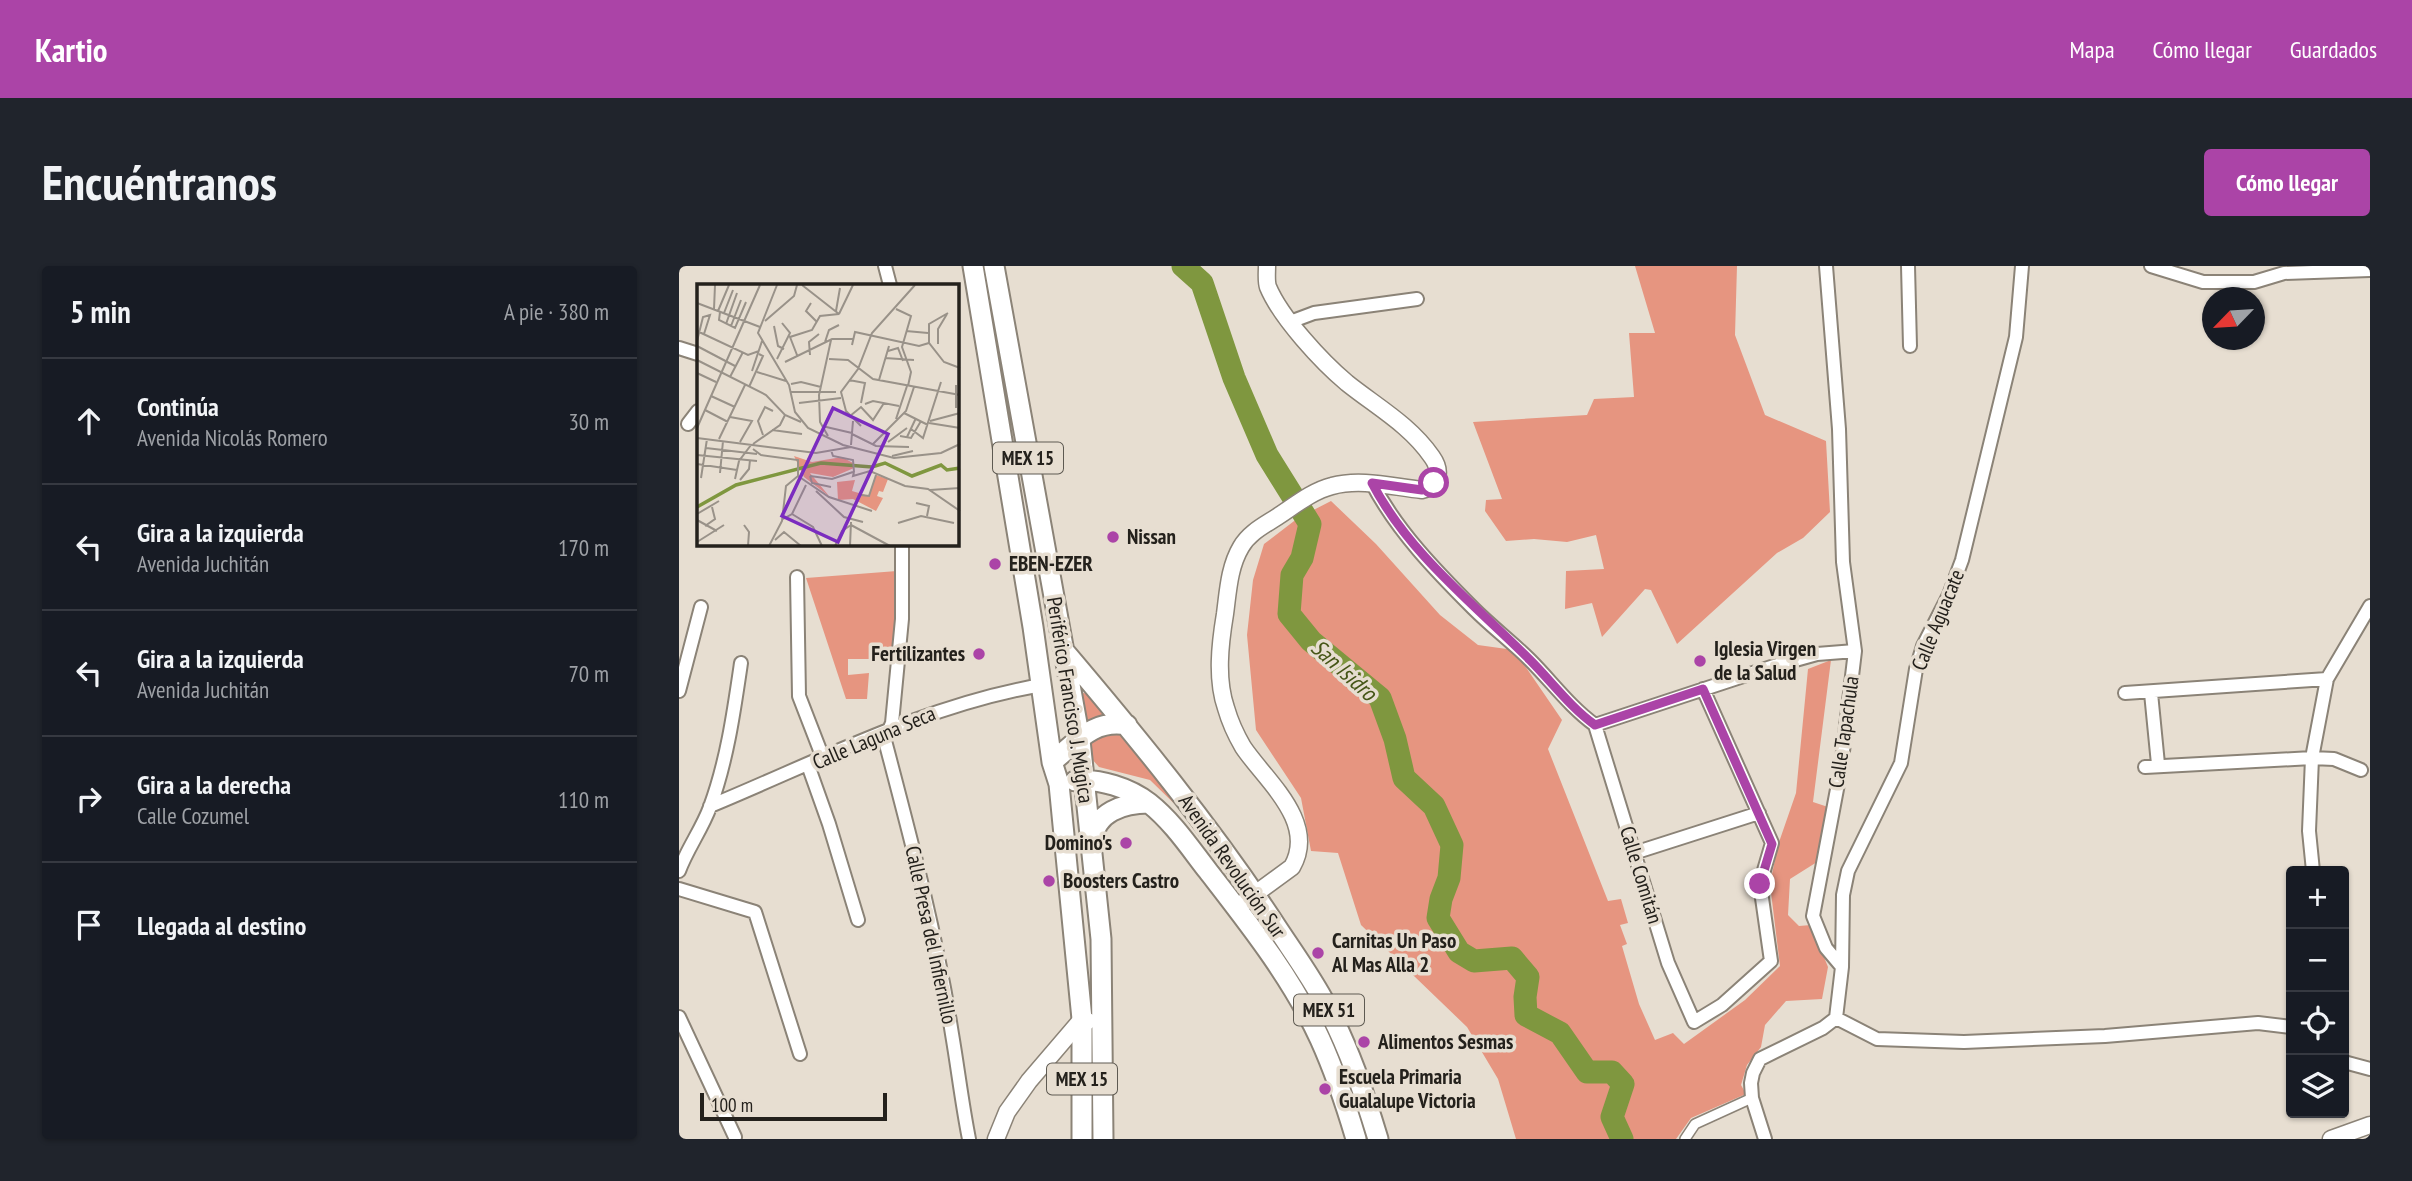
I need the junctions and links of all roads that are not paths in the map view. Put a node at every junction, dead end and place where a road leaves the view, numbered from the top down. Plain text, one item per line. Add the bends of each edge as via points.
1 (885, 266) edge
2 (973, 266) edge
3 (993, 266) edge
4 (1267, 266) edge
5 (1826, 266) edge
6 (1909, 266) edge
7 (2022, 266) edge
8 (2151, 266) edge
9 (2365, 268) edge
10 (890, 284) edge
11 (1417, 299) dead end
12 (1290, 322) junction
13 (1910, 346) dead end
14 (679, 348) edge
15 (697, 354) edge
16 (697, 412) edge
17 (688, 424) dead end
18 (1372, 483) junction
19 (901, 546) edge
20 (797, 577) dead end
21 (2370, 606) edge
22 (701, 607) dead end
23 (1033, 626) junction
24 (1063, 650) junction
25 (1855, 651) junction
26 (741, 663) dead end
27 (2327, 679) junction
28 (1042, 685) junction
29 (1703, 689) junction
30 (679, 691) edge
31 (2125, 693) dead end
32 (2151, 693) junction
33 (1127, 725) junction
34 (1595, 725) junction
35 (886, 731) junction
36 (1080, 740) junction
37 (823, 758) junction
38 (2312, 758) junction
39 (1052, 762) junction
40 (808, 765) junction
41 (2361, 769) dead end
42 (1085, 780) junction
43 (1059, 784) junction
44 (1149, 803) junction
45 (710, 806) junction
46 (1759, 813) junction
47 (1092, 853) junction
48 (1634, 853) junction
49 (2312, 866) edge
50 (679, 869) edge
51 (679, 889) edge
52 (1254, 894) junction
53 (1236, 908) junction
54 (858, 920) dead end
55 (1842, 967) junction
56 (679, 1017) edge
57 (1836, 1018) junction
58 (1082, 1019) junction
59 (2286, 1026) edge
60 (1103, 1027) junction
61 (800, 1054) dead end
62 (2349, 1063) edge
63 (2370, 1069) edge
64 (1752, 1098) junction
65 (2370, 1125) edge
66 (735, 1137) edge
67 (969, 1139) edge
68 (996, 1139) edge
69 (1082, 1139) edge
70 (1103, 1139) edge
71 (1356, 1139) edge
72 (1378, 1139) edge
73 (1685, 1139) edge
74 (1765, 1139) edge
75 (2331, 1139) edge

1 - 10 street
2 - 23 main road, Periférico Francisco J. Múgica / MEX 15
3 - 24 main road, Periférico Francisco J. Múgica / MEX 15
4 - 12 street via 1267,284
5 - 25 street, Calle Tapachula via 1839,429 1843,562
6 - 13 street
7 - 55 street, Calle Aguacate via 2016,337 1962,560 1920,658 1901,764 1848,871
8 - 9 street via 2203,282 2254,282 2284,273
11 - 12 street via 1314,313
12 - 18 street via 1347,382 1406,426 1439,471 1434,483 1422,490
14 - 15 street
16 - 17 street
18 - 34 street via 1386,510 1431,563
18 - 52 street via 1333,485 1314,493 1248,536 1232,567 1220,681 1225,706 1244,748 1283,797 1297,842 1292,867
19 - 35 street, Calle Presa del Infiernillo via 902,619 892,723
20 - 37 street via 799,696
21 - 27 street
22 - 30 street
23 - 24 main road, Avenida Revolución Sur / MEX 51
23 - 28 main road, Periférico Francisco J. Múgica / MEX 15
24 - 33 main road, Avenida Revolución Sur / MEX 51
24 - 36 main road, Periférico Francisco J. Múgica / MEX 15
25 - 29 street via 1817,654
25 - 55 street, Calle Tapachula via 1841,768 1813,916 1826,948
26 - 45 street via 730,731
27 - 32 street
27 - 38 street
28 - 35 street, Calle Laguna Seca via 965,702
28 - 39 main road, Periférico Francisco J. Múgica / MEX 15
29 - 34 street
29 - 46 street
31 - 32 street
32 - 38 street via 2151,766
33 - 36 main road via 1095,727
33 - 52 main road, Avenida Revolución Sur / MEX 51
34 - 48 street, Calle Comitán
35 - 37 street, Calle Laguna Seca
35 - 67 street, Calle Presa del Infiernillo via 926,904
36 - 39 main road
36 - 42 main road, Periférico Francisco J. Múgica / MEX 15
37 - 40 street, Calle Laguna Seca
38 - 41 street via 2334,759
38 - 49 street
39 - 43 main road, Periférico Francisco J. Múgica / MEX 15
40 - 45 street, Calle Laguna Seca
40 - 54 street
42 - 43 main road, Avenida Revolución Sur / MEX 51
42 - 44 main road, Avenida Revolución Sur / MEX 51 via 1122,788
42 - 47 main road, Periférico Francisco J. Múgica / MEX 15
43 - 58 main road, Periférico Francisco J. Múgica / MEX 15
44 - 47 main road via 1125,804 1106,815 1093,834
44 - 53 main road, Avenida Revolución Sur / MEX 51 via 1170,822
45 - 50 street
46 - 48 street
46 - 48 street, Calle Comitán via 1772,844 1760,884 1771,961 1722,1005 1694,1022 1671,973
47 - 60 main road, Periférico Francisco J. Múgica / MEX 15 via 1101,939
51 - 61 street via 755,912
52 - 53 street
52 - 72 main road, Avenida Revolución Sur / MEX 51 via 1326,1005 1359,1077
53 - 71 main road, Avenida Revolución Sur / MEX 51 via 1279,968 1319,1037
55 - 57 street
56 - 66 street
57 - 59 street via 1877,1039 1964,1042 2258,1023
57 - 64 street via 1760,1059 1753,1073
58 - 60 street
58 - 68 street via 1029,1081 1007,1112
58 - 69 main road, Periférico Francisco J. Múgica / MEX 15
60 - 70 main road, Periférico Francisco J. Múgica / MEX 15
62 - 63 street
64 - 73 street via 1696,1124
64 - 74 street
65 - 75 street

